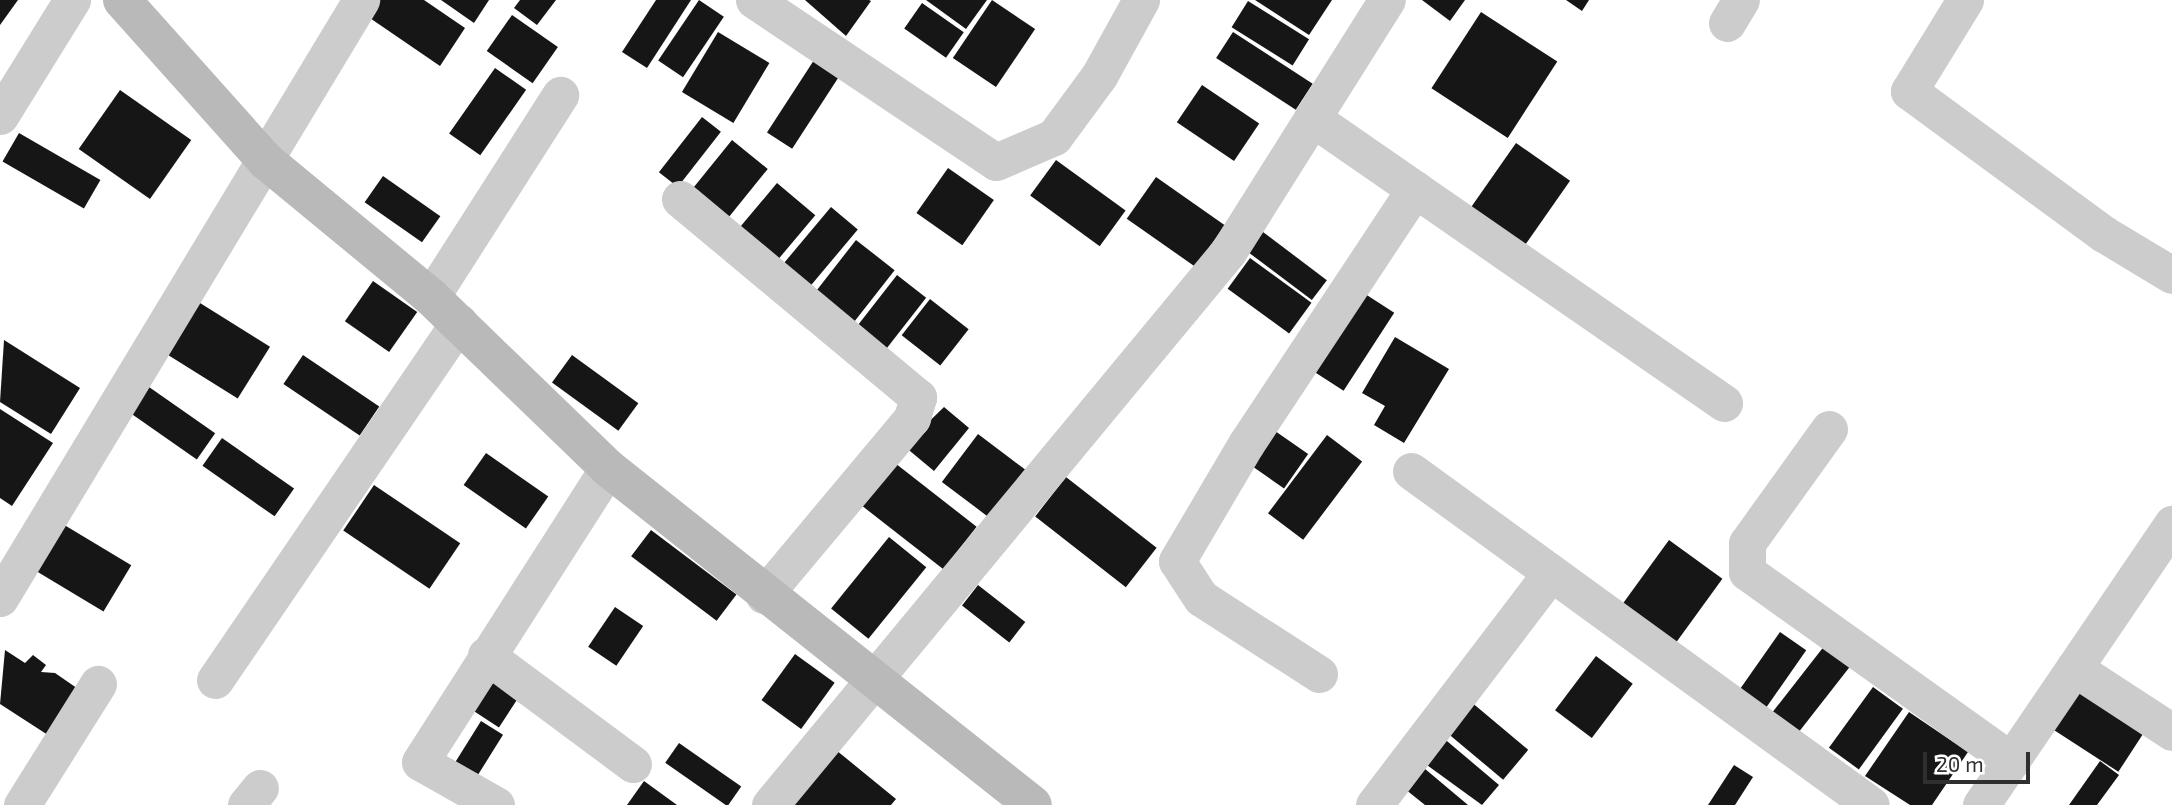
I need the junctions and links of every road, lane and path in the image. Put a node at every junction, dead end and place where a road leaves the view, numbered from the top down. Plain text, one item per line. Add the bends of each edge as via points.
1 (72, 0) edge
2 (122, 0) edge
3 (361, 0) edge
4 (754, 0) edge
5 (1141, 0) edge
6 (1387, 0) edge
7 (1965, 0) edge
8 (560, 96) dead end
9 (0, 116) edge
10 (1312, 118) junction
11 (266, 161) junction
12 (1415, 189) junction
13 (680, 199) dead end
14 (2172, 275) edge
15 (431, 297) junction
16 (458, 322) junction
17 (1724, 403) dead end
18 (1829, 429) dead end
19 (608, 468) junction
20 (1411, 471) dead end
21 (2172, 524) edge
22 (1549, 575) junction
23 (764, 595) junction
24 (0, 598) edge
25 (486, 655) junction
26 (2074, 668) junction
27 (1318, 674) dead end
28 (215, 680) dead end
29 (97, 684) dead end
30 (873, 684) junction
31 (2172, 732) edge
32 (2012, 761) junction
33 (633, 764) dead end
34 (22, 805) edge
35 (495, 805) edge
36 (770, 805) edge
37 (1033, 805) edge
38 (1374, 805) edge
39 (1871, 805) edge
40 (1981, 805) edge

1 - 9 street
2 - 11 street
3 - 11 street
4 - 5 street via 996,162 1054,136
6 - 10 street
7 - 14 street via 1909,91 2104,234
8 - 15 street
10 - 12 street
10 - 30 street via 1228,252
11 - 15 street
11 - 24 street
12 - 17 street
12 - 27 street via 1246,443 1177,561 1201,598
13 - 23 street via 918,397 912,418
15 - 16 street
16 - 19 street
16 - 28 street
18 - 32 street via 1747,543 1747,572
19 - 23 street
19 - 25 street
20 - 22 street
21 - 26 street
22 - 38 street
22 - 39 street
23 - 30 street
25 - 33 street
25 - 35 street via 420,762
26 - 31 street
26 - 32 street
29 - 34 street
30 - 36 street
30 - 37 street
32 - 40 street

